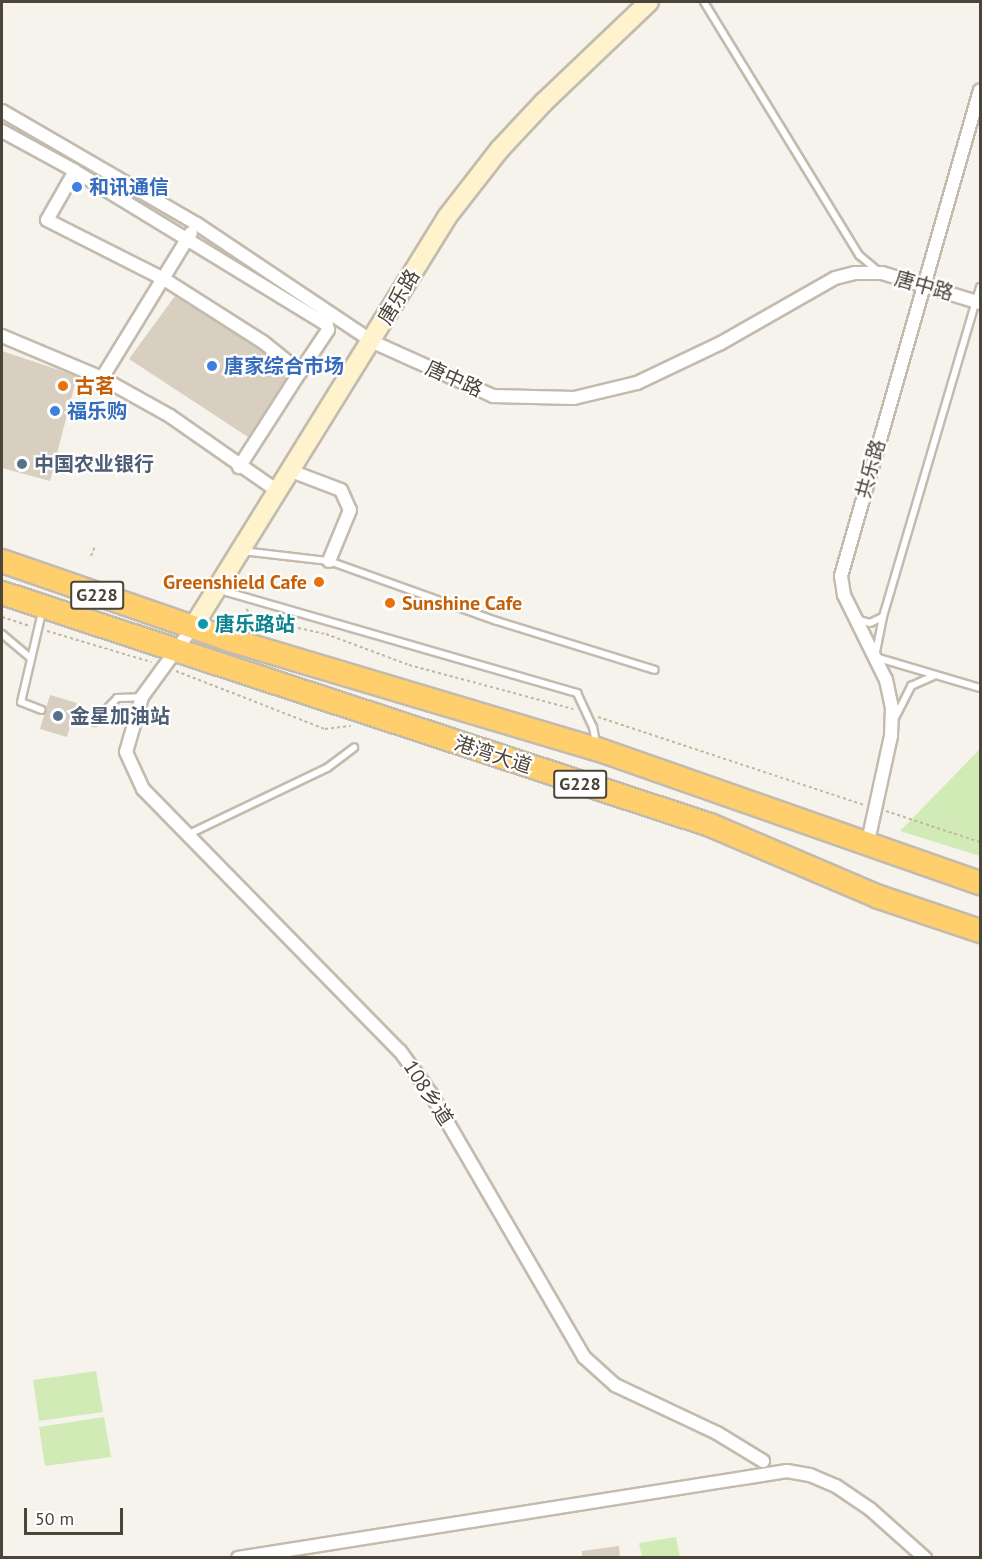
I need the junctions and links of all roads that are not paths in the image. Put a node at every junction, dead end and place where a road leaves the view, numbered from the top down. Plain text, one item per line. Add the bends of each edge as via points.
1 (649, 2) edge
2 (704, 2) edge
3 (981, 90) edge
4 (2, 111) edge
5 (977, 114) edge
6 (2, 131) edge
7 (75, 171) junction
8 (197, 224) junction
9 (188, 239) junction
10 (882, 273) junction
11 (164, 279) junction
12 (923, 284) junction
13 (981, 287) edge
14 (978, 302) edge
15 (2, 336) edge
16 (373, 342) junction
17 (300, 372) junction
18 (102, 378) junction
19 (239, 467) junction
20 (291, 471) junction
21 (279, 492) junction
22 (241, 551) junction
23 (2, 561) edge
24 (329, 561) junction
25 (217, 589) junction
26 (2, 593) edge
27 (883, 617) junction
28 (40, 618) junction
29 (855, 618) junction
30 (193, 627) junction
31 (2, 634) edge
32 (875, 657) junction
33 (31, 658) junction
34 (169, 659) junction
35 (655, 670) dead end
36 (934, 676) junction
37 (981, 688) edge
38 (142, 697) junction
39 (42, 710) dead end
40 (76, 719) dead end
41 (893, 722) junction
42 (354, 748) dead end
43 (597, 749) junction
44 (185, 836) junction
45 (867, 846) junction
46 (981, 883) edge
47 (981, 931) edge
48 (763, 1461) dead end
49 (238, 1557) edge
50 (925, 1557) edge

1 - 16 street, 唐乐路 via 500,149 447,217
2 - 10 lane via 859,255
3 - 5 street, 共乐路
4 - 8 street, 唐中路
5 - 12 street, 共乐路
6 - 7 street
7 - 9 street
7 - 11 street via 47,220
8 - 9 street
8 - 16 street, 唐中路
9 - 11 street
9 - 17 street via 327,325 328,330
10 - 12 street, 唐中路
10 - 16 street, 唐中路 via 835,278 721,343 637,383 574,398 493,396
11 - 17 street via 263,342
11 - 18 street
12 - 14 street, 唐中路
12 - 29 street, 共乐路 via 841,576 844,595
13 - 14 lane
14 - 27 lane
15 - 18 street
16 - 20 street, 唐乐路
17 - 19 street
18 - 19 street via 170,416
19 - 21 street
20 - 21 street, 唐乐路
20 - 24 street via 340,490 350,510
21 - 22 street, 唐乐路
22 - 24 lane
22 - 25 street, 唐乐路
23 - 30 highway, 港湾大道 / G228
24 - 35 lane via 497,621
25 - 30 street, 唐乐路
25 - 43 lane via 577,693
26 - 28 highway, 港湾大道 / G228
27 - 29 lane via 870,623
27 - 32 lane
28 - 33 lane
28 - 34 highway, 港湾大道 / G228
29 - 32 street, 共乐路
30 - 34 street, 108乡道
30 - 43 highway, 港湾大道 / G228
31 - 33 lane
32 - 36 lane
32 - 41 street, 共乐路 via 890,693
33 - 39 lane via 21,702
34 - 38 street, 108乡道
34 - 47 highway, 港湾大道 / G228 via 710,825 879,897
36 - 37 lane
36 - 41 lane via 911,686
38 - 40 lane via 117,698 94,722
38 - 44 street, 108乡道 via 126,752 143,789
41 - 45 street, 共乐路
42 - 44 lane via 327,768
43 - 45 highway, 港湾大道 / G228
44 - 48 street, 108乡道 via 400,1051 431,1094 584,1357 615,1385 717,1433
45 - 46 highway, 港湾大道 / G228
49 - 50 street via 787,1471 836,1486 870,1509

